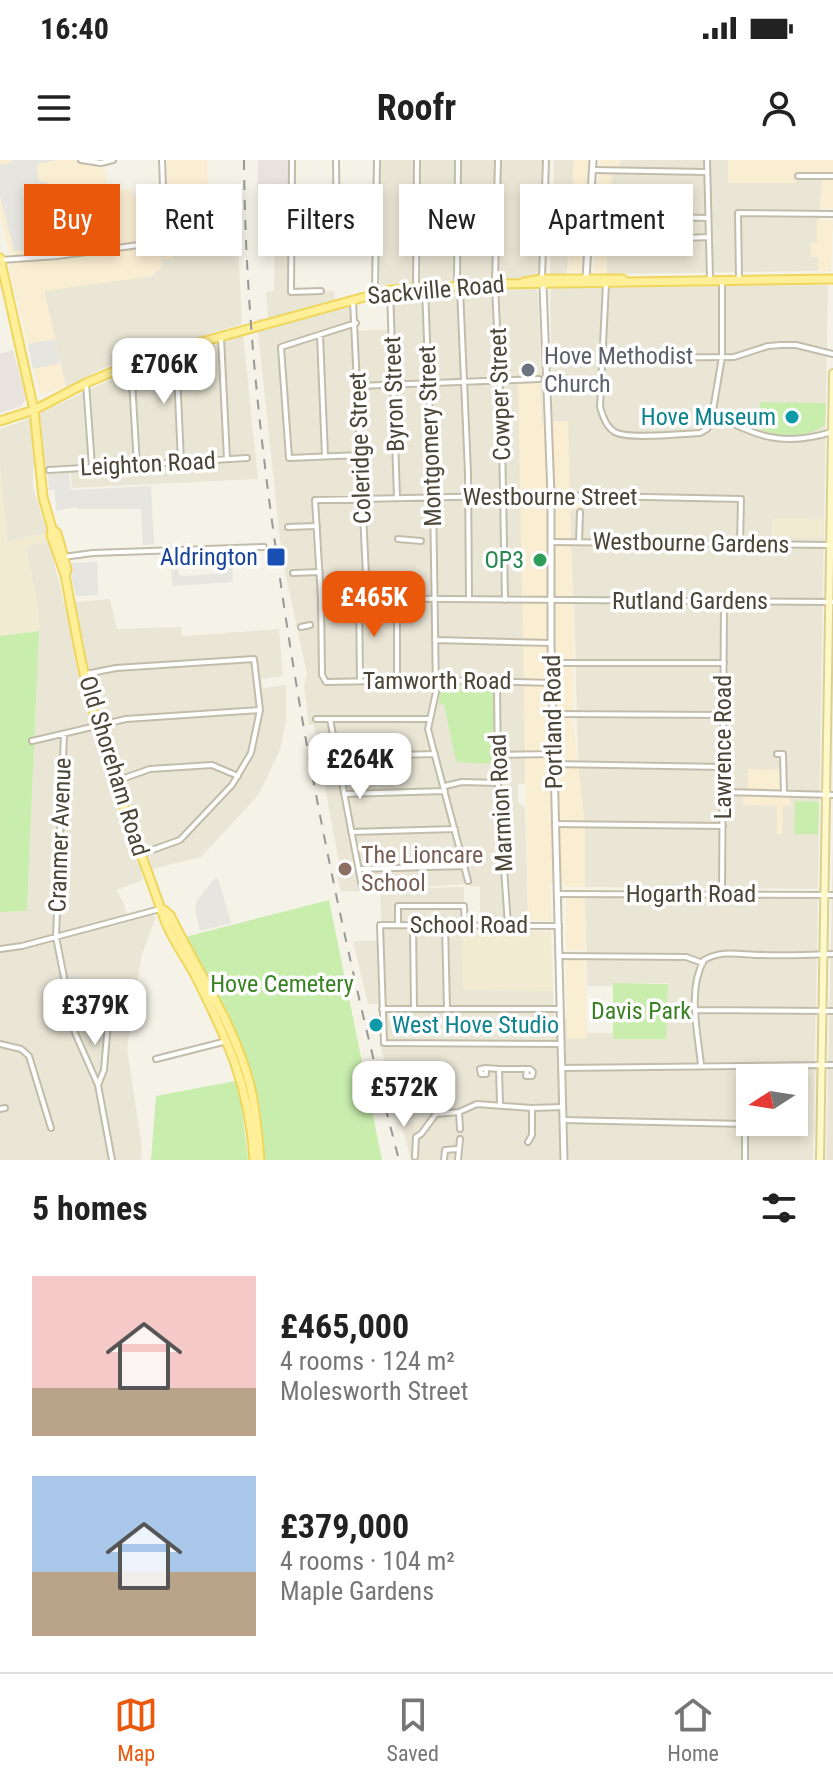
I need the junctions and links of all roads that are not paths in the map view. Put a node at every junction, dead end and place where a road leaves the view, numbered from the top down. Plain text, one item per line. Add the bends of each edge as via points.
1 (81, 160) edge
2 (113, 160) edge
3 (162, 160) edge
4 (292, 160) edge
5 (336, 160) edge
6 (377, 160) edge
7 (417, 160) edge
8 (458, 160) edge
9 (498, 160) edge
10 (546, 160) edge
11 (593, 160) edge
12 (707, 160) edge
13 (593, 170) junction
14 (707, 172) junction
15 (798, 176) dead end
16 (833, 176) edge
17 (292, 184) edge
18 (336, 184) edge
19 (377, 184) edge
20 (592, 184) edge
21 (832, 214) edge
22 (693, 218) edge
23 (708, 218) junction
24 (709, 237) junction
25 (693, 238) edge
26 (291, 256) edge
27 (376, 256) edge
28 (588, 256) edge
29 (0, 259) edge
30 (710, 279) junction
31 (722, 279) junction
32 (739, 279) junction
33 (833, 279) edge
34 (629, 280) junction
35 (586, 281) junction
36 (542, 282) junction
37 (606, 283) junction
38 (495, 284) junction
39 (459, 285) junction
40 (421, 288) junction
41 (390, 290) junction
42 (321, 291) dead end
43 (375, 292) junction
44 (353, 298) junction
45 (356, 323) junction
46 (320, 335) junction
47 (221, 336) junction
48 (176, 349) junction
49 (833, 354) edge
50 (722, 357) junction
51 (603, 358) junction
52 (131, 364) junction
53 (833, 373) edge
54 (539, 379) dead end
55 (499, 380) junction
56 (464, 381) junction
57 (86, 383) junction
58 (429, 383) junction
59 (393, 384) junction
60 (358, 386) junction
61 (34, 410) junction
62 (713, 414) junction
63 (833, 419) edge
64 (0, 421) edge
65 (833, 432) edge
66 (360, 455) junction
67 (325, 456) junction
68 (247, 458) dead end
69 (227, 459) junction
70 (181, 462) junction
71 (137, 465) junction
72 (92, 467) junction
73 (49, 470) dead end
74 (551, 495) junction
75 (503, 496) junction
76 (433, 497) junction
77 (468, 497) junction
78 (362, 498) junction
79 (397, 498) junction
80 (580, 512) dead end
81 (317, 526) junction
82 (288, 527) dead end
83 (398, 539) dead end
84 (434, 540) junction
85 (551, 542) junction
86 (579, 542) junction
87 (740, 545) junction
88 (832, 545) edge
89 (264, 547) dead end
90 (61, 558) junction
91 (320, 572) junction
92 (293, 573) dead end
93 (359, 597) junction
94 (367, 597) junction
95 (321, 598) junction
96 (397, 598) junction
97 (434, 598) junction
98 (469, 599) junction
99 (505, 600) junction
100 (552, 600) junction
101 (724, 601) junction
102 (831, 602) edge
103 (316, 625) junction
104 (301, 627) dead end
105 (435, 640) junction
106 (551, 643) junction
107 (552, 663) junction
108 (724, 663) junction
109 (830, 669) edge
110 (86, 674) junction
111 (397, 680) junction
112 (435, 680) junction
113 (360, 681) junction
114 (497, 681) junction
115 (552, 683) junction
116 (260, 710) junction
117 (553, 714) junction
118 (724, 715) junction
119 (316, 719) dead end
120 (330, 719) junction
121 (429, 719) junction
122 (97, 726) junction
123 (64, 734) junction
124 (830, 735) edge
125 (32, 741) dead end
126 (435, 754) junction
127 (554, 754) junction
128 (777, 754) dead end
129 (498, 755) junction
130 (321, 757) dead end
131 (337, 757) junction
132 (554, 764) junction
133 (723, 767) junction
134 (238, 776) junction
135 (115, 781) junction
136 (498, 783) junction
137 (445, 789) junction
138 (723, 792) junction
139 (784, 793) junction
140 (344, 794) junction
141 (830, 795) edge
142 (555, 824) junction
143 (723, 826) junction
144 (455, 829) junction
145 (351, 832) junction
146 (829, 846) edge
147 (141, 854) junction
148 (465, 866) junction
149 (359, 869) junction
150 (468, 881) dead end
151 (362, 887) dead end
152 (722, 893) junction
153 (557, 894) junction
154 (829, 895) edge
155 (162, 908) junction
156 (413, 924) junction
157 (398, 925) junction
158 (445, 925) junction
159 (465, 925) junction
160 (508, 925) junction
161 (559, 926) junction
162 (56, 937) junction
163 (0, 949) edge
164 (824, 954) junction
165 (833, 954) edge
166 (559, 956) junction
167 (703, 963) junction
168 (67, 998) junction
169 (382, 1009) junction
170 (414, 1009) junction
171 (447, 1009) junction
172 (560, 1009) junction
173 (696, 1010) junction
174 (823, 1010) junction
175 (833, 1011) edge
176 (230, 1040) junction
177 (0, 1044) edge
178 (561, 1044) junction
179 (156, 1059) dead end
180 (701, 1065) junction
181 (822, 1065) junction
182 (833, 1065) edge
183 (486, 1068) dead end
184 (562, 1068) junction
185 (499, 1069) junction
186 (104, 1070) junction
187 (527, 1070) dead end
188 (90, 1072) junction
189 (429, 1072) junction
190 (445, 1073) dead end
191 (398, 1075) dead end
192 (98, 1085) junction
193 (500, 1104) junction
194 (563, 1107) junction
195 (532, 1108) junction
196 (459, 1112) junction
197 (436, 1114) junction
198 (48, 1119) junction
199 (563, 1120) junction
200 (40, 1122) dead end
201 (51, 1128) dead end
202 (460, 1129) dead end
203 (460, 1139) dead end
204 (528, 1142) dead end
205 (457, 1149) junction
206 (415, 1157) dead end
207 (112, 1160) edge
208 (257, 1160) edge
209 (444, 1160) edge
210 (458, 1160) edge
211 (564, 1160) edge
212 (745, 1160) edge
213 (820, 1160) edge

1 - 2 street
3 - 29 street via 164,214 139,245
4 - 17 street
5 - 18 street
6 - 19 street
7 - 40 street, Montgomery Street
8 - 39 street
9 - 38 street, Cowper Street
10 - 36 street
11 - 13 street
12 - 14 street
13 - 14 street
13 - 20 street
14 - 23 street
15 - 16 street
21 - 32 street via 738,213
22 - 23 street
23 - 24 street
24 - 25 street
24 - 30 street
26 - 42 street via 291,292
27 - 43 street
28 - 35 street
29 - 61 main road, Old Shoreham Road
30 - 31 main road, Sackville Road
30 - 34 main road, Sackville Road
31 - 32 main road, Sackville Road
31 - 50 street
32 - 33 main road, Sackville Road
34 - 35 main road, Sackville Road
34 - 37 main road, Sackville Road
35 - 36 main road, Sackville Road
35 - 37 main road, Sackville Road
36 - 38 main road, Sackville Road
36 - 74 street, Portland Road
37 - 51 street
38 - 39 main road, Sackville Road
38 - 55 street, Cowper Street
39 - 40 main road, Sackville Road
39 - 56 street
40 - 41 main road, Sackville Road
40 - 58 street, Montgomery Street
41 - 43 main road, Sackville Road
41 - 59 street, Byron Street
43 - 44 main road, Sackville Road
44 - 45 street, Coleridge Street
44 - 47 main road, Sackville Road
45 - 46 street
45 - 60 street, Coleridge Street
46 - 67 street
46 - 67 street via 281,347 289,458
47 - 48 main road, Sackville Road
47 - 69 street
48 - 52 main road, Sackville Road
48 - 70 street
49 - 50 street via 781,345
50 - 51 street
50 - 62 street
51 - 62 street via 600,407 618,434 700,433
52 - 57 main road, Sackville Road
52 - 71 street
53 - 63 main road
54 - 55 street
55 - 56 street
55 - 75 street, Cowper Street
56 - 58 street
56 - 77 street
57 - 61 main road, Sackville Road
57 - 72 street
58 - 59 street
58 - 76 street, Montgomery Street
59 - 60 street
59 - 79 street, Byron Street
60 - 66 street, Coleridge Street
61 - 64 main road, Sackville Road
61 - 90 main road, Old Shoreham Road via 43,497
62 - 65 street via 778,440
63 - 65 main road
65 - 88 main road
66 - 67 street
66 - 78 street, Coleridge Street
68 - 69 street, Leighton Road
69 - 70 street, Leighton Road
70 - 71 street, Leighton Road
71 - 72 street, Leighton Road
72 - 73 street, Leighton Road
74 - 75 street, Westbourne Street
74 - 85 street, Portland Road
74 - 87 street, Westbourne Street via 741,499
75 - 77 street, Westbourne Street
75 - 99 street, Cowper Street
76 - 77 street, Westbourne Street
76 - 79 street, Westbourne Street
76 - 84 street, Montgomery Street
77 - 98 street
78 - 79 street, Westbourne Street
78 - 81 street, Westbourne Street via 315,500
78 - 94 street, Coleridge Street
80 - 86 street
81 - 82 street
81 - 91 street
83 - 84 street
84 - 97 street, Montgomery Street
85 - 86 street, Westbourne Gardens
85 - 100 street, Portland Road
86 - 87 street, Westbourne Gardens
87 - 88 street, Westbourne Gardens
88 - 102 main road
89 - 90 street
90 - 110 main road, Old Shoreham Road
91 - 92 street
91 - 95 street
93 - 94 street, Rutland Gardens
93 - 95 street, Rutland Gardens
93 - 113 street
94 - 96 street, Rutland Gardens
95 - 103 street
96 - 97 street, Rutland Gardens
96 - 111 street
97 - 98 street, Rutland Gardens
97 - 105 street, Montgomery Street
98 - 99 street, Rutland Gardens
99 - 100 street, Rutland Gardens
100 - 101 street, Rutland Gardens
100 - 106 street, Portland Road
101 - 102 street, Rutland Gardens
101 - 108 street, Lawrence Road
102 - 109 main road
103 - 104 street
103 - 113 street, Tamworth Road via 323,679
105 - 106 street
105 - 112 street, Montgomery Street
106 - 107 street, Portland Road
107 - 108 street
107 - 115 street, Portland Road
108 - 118 street, Lawrence Road
109 - 124 main road
110 - 116 street via 252,658
110 - 122 main road, Old Shoreham Road
111 - 112 street, Tamworth Road
111 - 113 street, Tamworth Road
112 - 114 street, Tamworth Road
112 - 121 street, Montgomery Street
114 - 115 street, Tamworth Road
114 - 129 street, Marmion Road
115 - 117 street, Portland Road
116 - 122 street via 126,719
116 - 134 street via 256,741
117 - 118 street
117 - 127 street, Portland Road
118 - 133 street, Lawrence Road
119 - 120 street
120 - 121 street
120 - 131 street
121 - 126 street, Montgomery Street
122 - 123 street
122 - 135 main road, Old Shoreham Road
123 - 125 street
123 - 162 street, Cranmer Avenue
124 - 141 main road
126 - 131 street
126 - 137 street, Montgomery Street
127 - 129 street
127 - 132 street, Portland Road
128 - 139 street via 783,754
129 - 136 street, Marmion Road
130 - 131 street
131 - 140 street
132 - 133 street
132 - 142 street, Portland Road
133 - 138 street, Lawrence Road
134 - 135 street via 212,765 150,769
134 - 147 street via 180,840
135 - 147 main road, Old Shoreham Road
136 - 137 street via 462,782
136 - 160 street, Marmion Road
137 - 140 street
137 - 144 street, Montgomery Street
138 - 139 street
138 - 143 street, Lawrence Road
139 - 141 street
140 - 145 street
141 - 146 main road
142 - 143 street
142 - 153 street, Portland Road
143 - 152 street, Lawrence Road
144 - 145 street
144 - 148 street, Montgomery Street
145 - 149 street
146 - 154 main road
147 - 155 main road, Old Shoreham Road
148 - 149 street
148 - 150 street, Montgomery Street
149 - 151 street
152 - 153 street, Hogarth Road
152 - 154 street, Hogarth Road
153 - 161 street, Portland Road
154 - 164 main road
155 - 162 street
155 - 176 main road, Old Shoreham Road
156 - 157 street, School Road
156 - 158 street, School Road
156 - 170 street
157 - 159 street via 398,906 464,906
157 - 169 street, School Road via 380,925
158 - 159 street, School Road
158 - 171 street
159 - 160 street, School Road
160 - 161 street, School Road
161 - 166 street, Portland Road
162 - 163 street
162 - 168 street, Cranmer Avenue
164 - 165 street
164 - 167 street via 731,953
164 - 174 main road
166 - 167 street via 686,957
166 - 172 street, Portland Road
167 - 173 street
168 - 186 street via 111,987
168 - 188 street, Cranmer Avenue
169 - 170 street
169 - 178 street via 384,1043
170 - 171 street
171 - 172 street
172 - 178 street, Portland Road
173 - 174 street
173 - 180 street
174 - 175 street
174 - 181 main road
176 - 179 street
176 - 208 main road, Old Shoreham Road
177 - 198 street via 29,1056
178 - 184 street, Portland Road
180 - 181 street
180 - 184 street
181 - 182 street
181 - 213 main road
183 - 185 street
184 - 194 street, Portland Road
185 - 187 street
185 - 193 street
186 - 188 street
186 - 192 street
188 - 192 street, Cranmer Avenue
189 - 190 street
189 - 191 street
189 - 197 street via 430,1104
192 - 207 street
193 - 195 street
193 - 196 street via 472,1105
194 - 195 street
194 - 199 street, Portland Road
195 - 204 street
196 - 197 street
196 - 202 street
197 - 206 street via 416,1137
198 - 200 street
198 - 201 street
199 - 211 street, Portland Road
199 - 212 street via 745,1124
203 - 205 street
205 - 209 street via 445,1150
205 - 210 street

